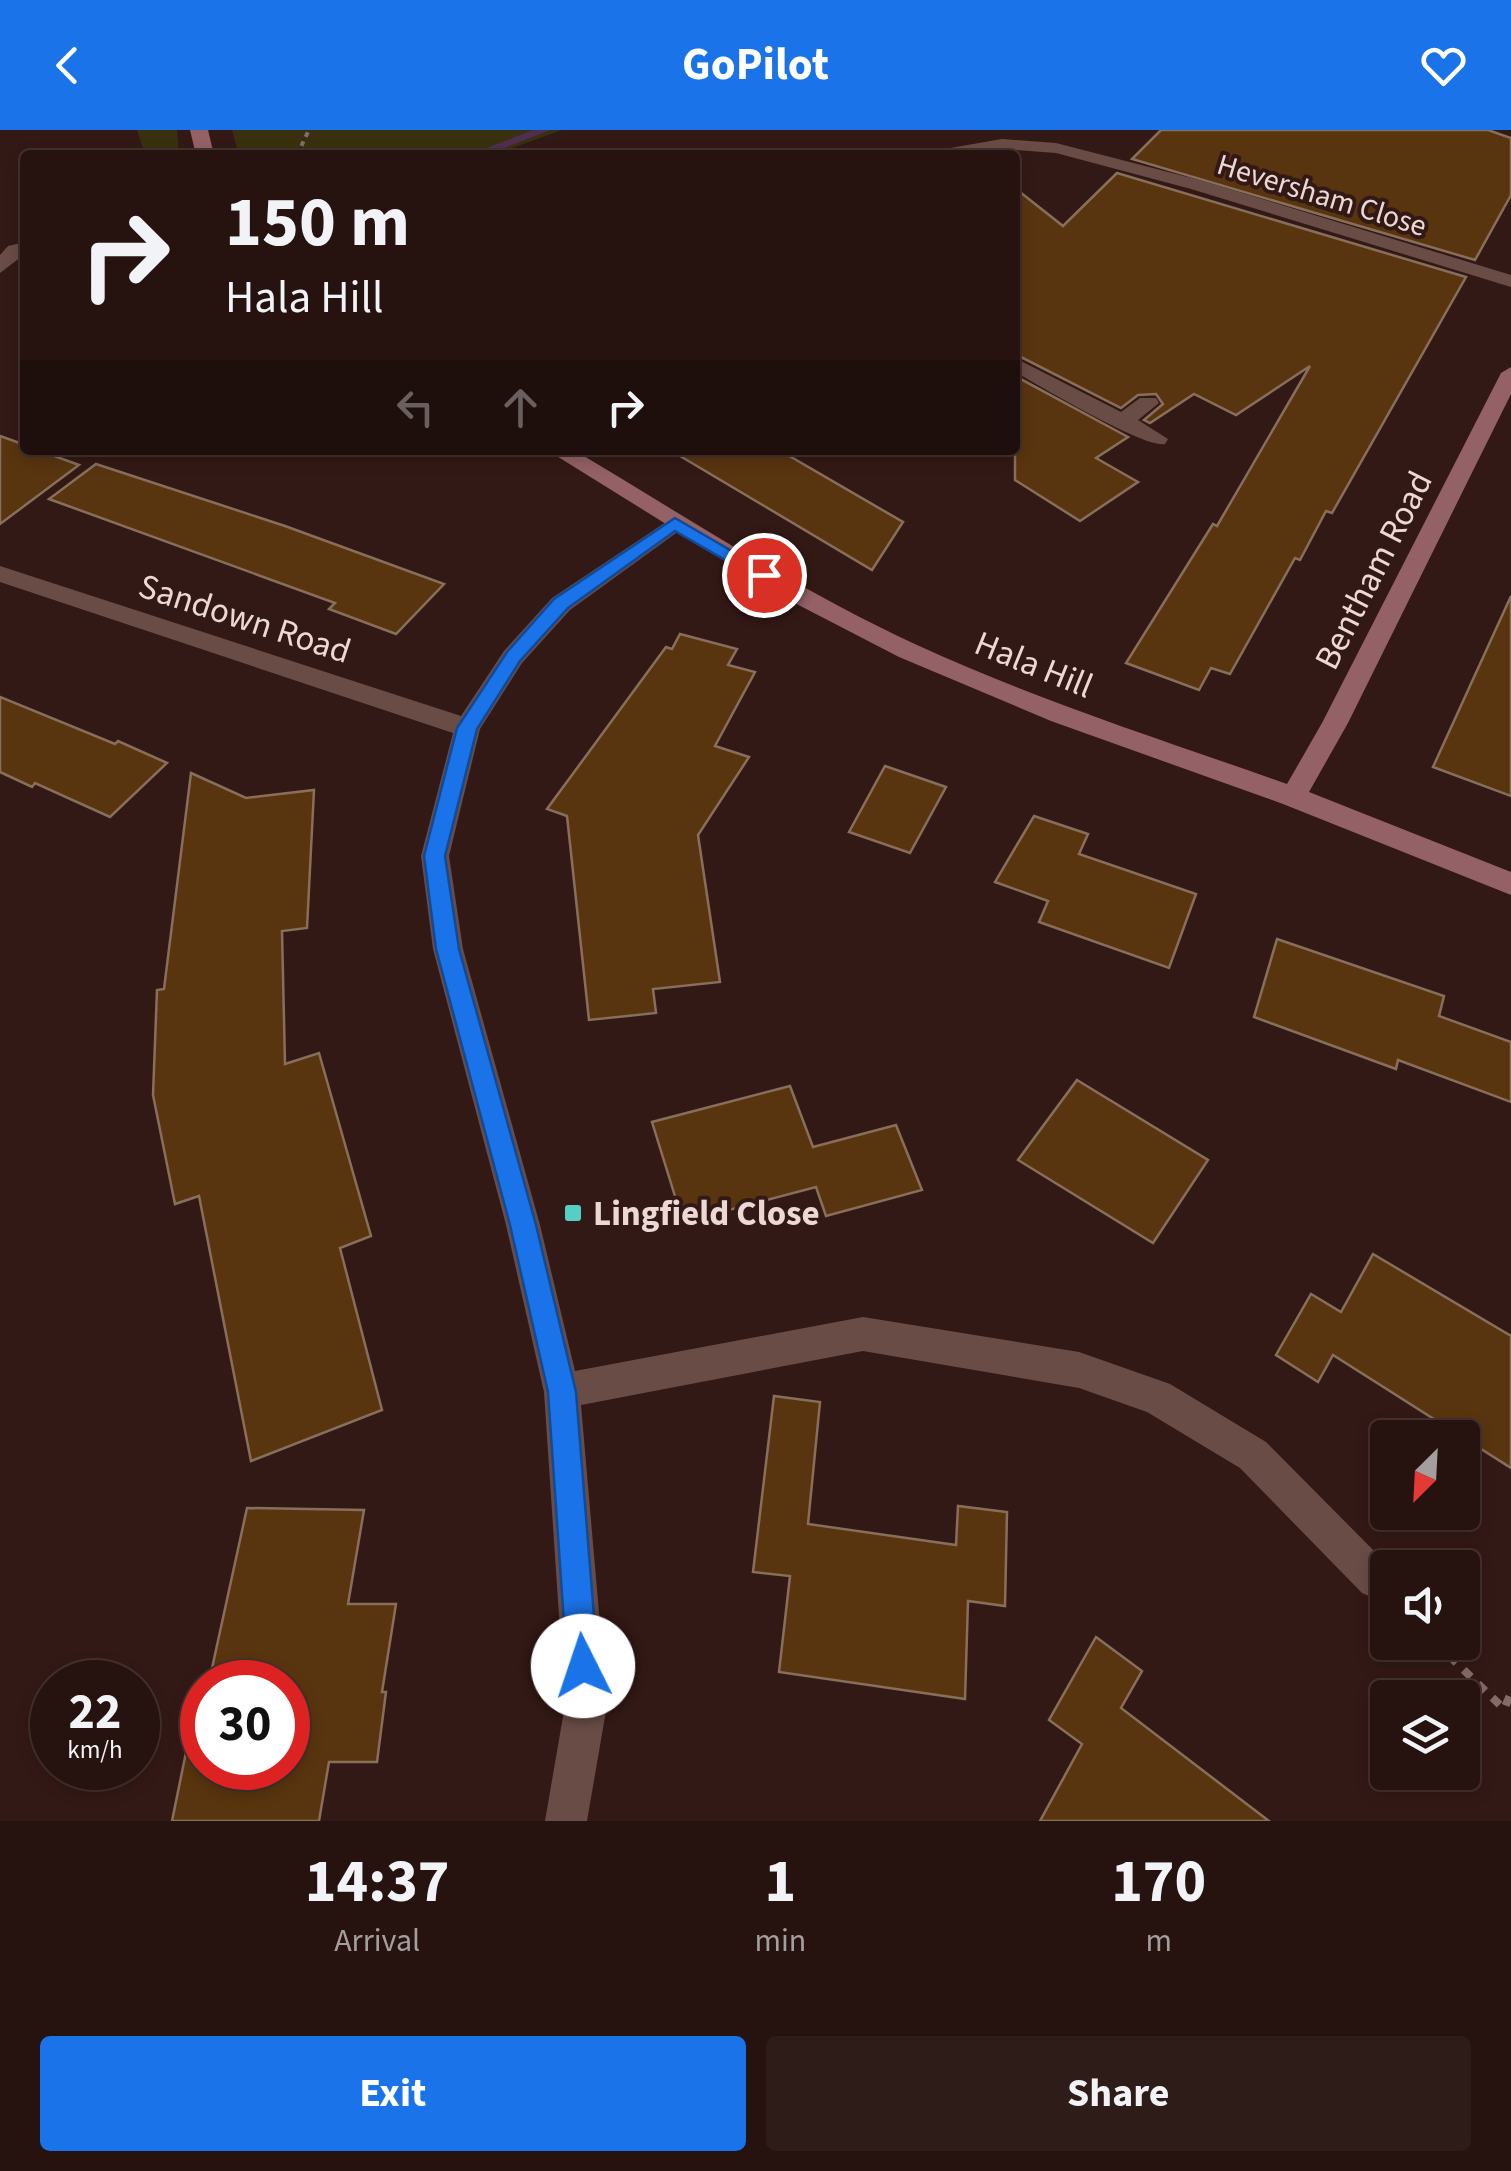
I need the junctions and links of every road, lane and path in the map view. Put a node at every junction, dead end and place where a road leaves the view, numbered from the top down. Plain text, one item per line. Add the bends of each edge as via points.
1 (968, 150) edge
2 (13, 245) edge
3 (0, 267) edge
4 (1511, 280) edge
5 (1020, 367) edge
6 (1511, 372) edge
7 (1148, 403) dead end
8 (1122, 421) junction
9 (1157, 440) dead end
10 (566, 455) edge
11 (675, 524) junction
12 (0, 574) edge
13 (467, 728) junction
14 (1293, 797) junction
15 (1511, 884) edge
16 (562, 1392) junction
17 (1370, 1573) edge
18 (1454, 1660) edge
19 (1511, 1693) edge
20 (566, 1821) edge

1 - 4 street, Heversham Close via 1002,144 1056,148
2 - 3 street
5 - 8 street
6 - 14 street, Bentham Road
7 - 8 street
8 - 9 street
10 - 11 street, Hala Hill
11 - 13 street via 561,604 513,656
11 - 14 street, Hala Hill via 908,651 1060,714
12 - 13 street, Sandown Road
13 - 16 street via 434,856 448,949
14 - 15 street, Hala Hill
16 - 17 street via 863,1334 1079,1370 1157,1397 1253,1456
16 - 20 street via 586,1705
18 - 19 path via 1504,1709

